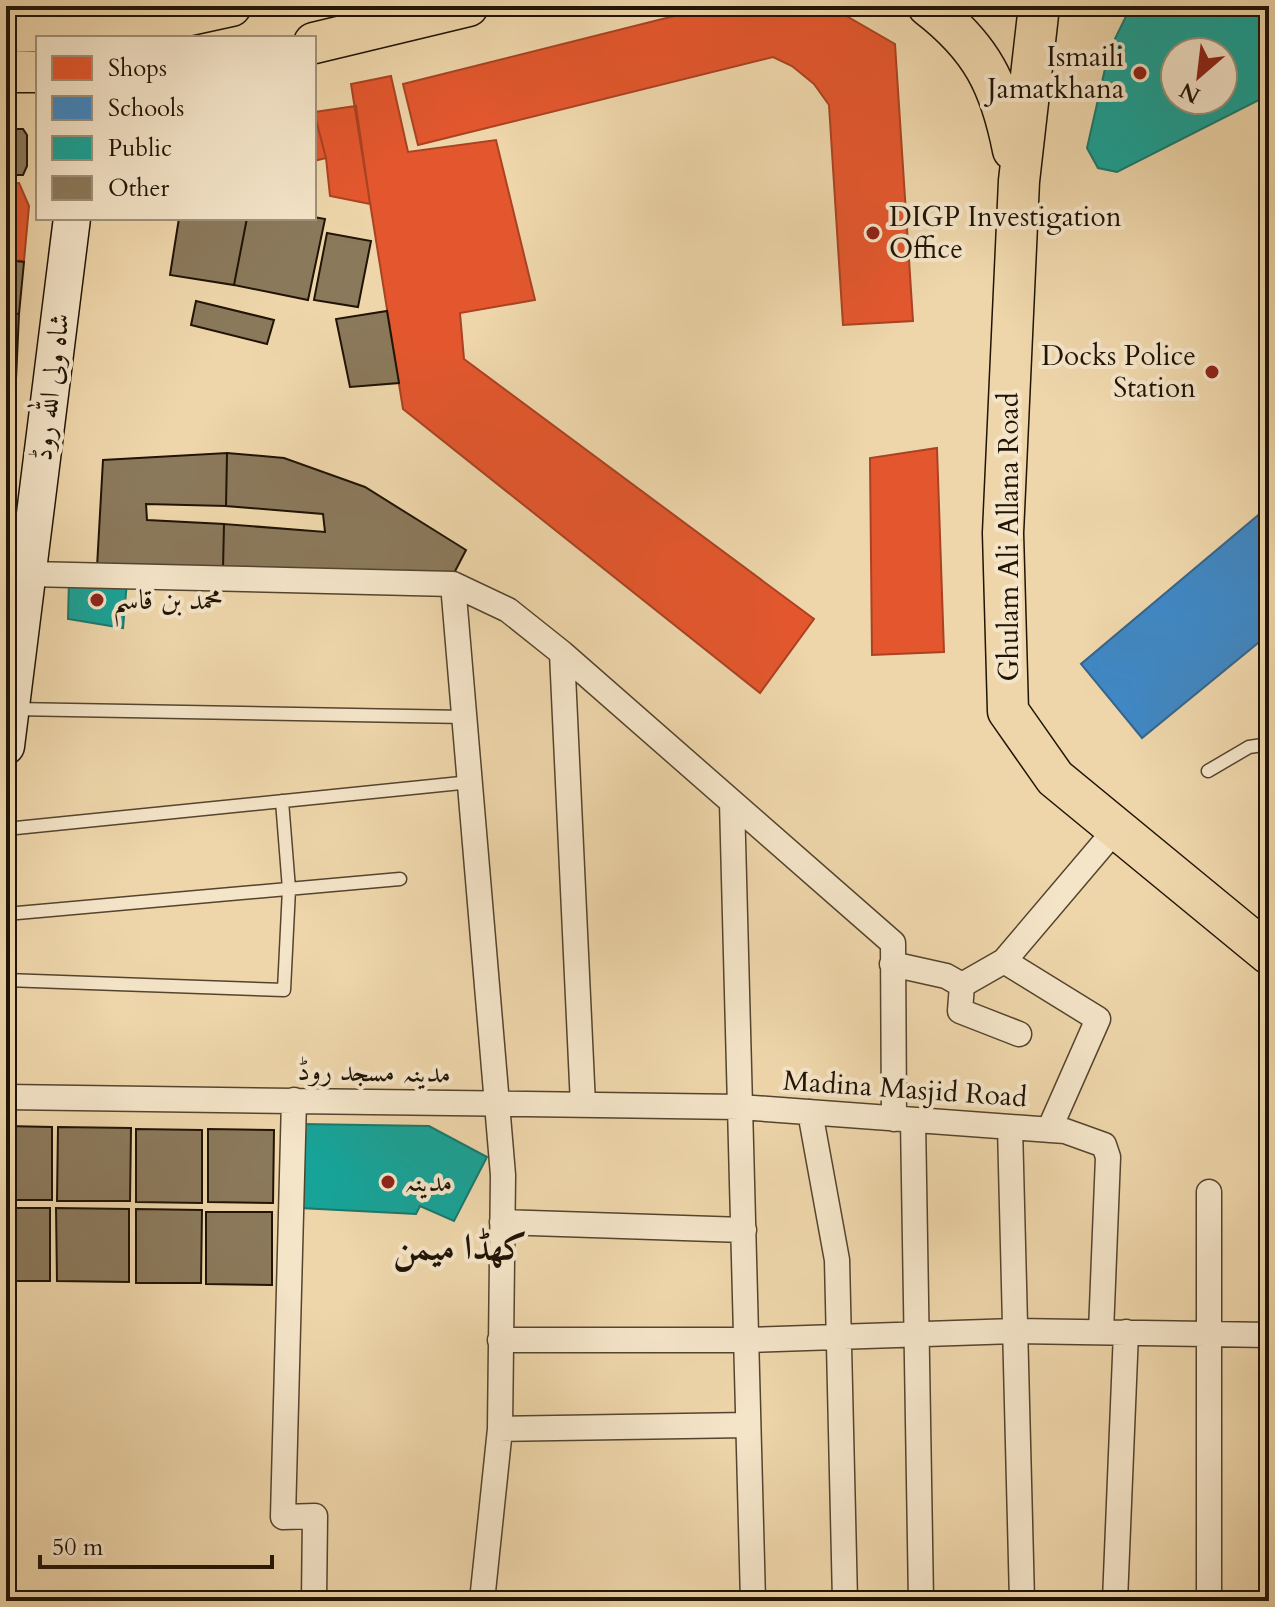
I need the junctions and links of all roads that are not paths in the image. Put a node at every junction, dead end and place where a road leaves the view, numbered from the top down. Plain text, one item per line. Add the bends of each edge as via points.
1 (231, 6) edge
2 (468, 6) edge
3 (928, 6) edge
4 (1039, 6) edge
5 (147, 15) edge
6 (23, 28) edge
7 (91, 36) edge
8 (316, 43) edge
9 (6, 72) edge
10 (36, 72) edge
11 (1019, 181) junction
12 (72, 220) edge
13 (22, 556) edge
14 (453, 584) junction
15 (562, 653) junction
16 (11, 709) junction
17 (465, 717) junction
18 (1269, 744) edge
19 (6, 746) edge
20 (1208, 771) dead end
21 (471, 782) junction
22 (282, 801) junction
23 (732, 802) junction
24 (6, 829) edge
25 (1116, 829) junction
26 (400, 879) dead end
27 (289, 889) junction
28 (6, 914) edge
29 (1269, 954) edge
30 (1008, 956) junction
31 (892, 964) junction
32 (6, 980) edge
33 (962, 985) junction
34 (1019, 1034) dead end
35 (6, 1097) edge
36 (294, 1100) junction
37 (500, 1104) junction
38 (583, 1105) junction
39 (740, 1107) junction
40 (810, 1112) junction
41 (904, 1120) junction
42 (1010, 1127) junction
43 (1057, 1131) junction
44 (1209, 1192) dead end
45 (502, 1222) junction
46 (744, 1230) junction
47 (1015, 1331) junction
48 (1101, 1332) junction
49 (1126, 1332) junction
50 (916, 1333) junction
51 (1209, 1333) junction
52 (1269, 1335) edge
53 (838, 1336) junction
54 (500, 1340) junction
55 (747, 1340) junction
56 (748, 1425) junction
57 (500, 1429) junction
58 (314, 1601) edge
59 (482, 1601) edge
60 (753, 1601) edge
61 (845, 1601) edge
62 (921, 1601) edge
63 (1022, 1601) edge
64 (1115, 1601) edge
65 (1209, 1601) edge

1 - 5 main road
2 - 8 main road
3 - 11 main road via 980,54 1005,109
4 - 11 main road, Ghulam Ali Allana Road
5 - 7 main road
6 - 7 main road
9 - 10 main road
11 - 25 main road, Ghulam Ali Allana Road via 1003,533 1008,711 1055,778
12 - 13 street, شاہ ولی اللہ روڈ
13 - 14 street
13 - 16 street, شاہ ولی اللہ روڈ
14 - 15 street via 508,610
14 - 17 street
15 - 23 street
15 - 38 street
16 - 17 lane
16 - 19 street, شاہ ولی اللہ روڈ
17 - 21 street
18 - 20 lane via 1241,751
21 - 22 lane
21 - 37 street
22 - 24 lane
22 - 27 lane
23 - 31 street via 893,943
23 - 39 street
25 - 29 main road, Ghulam Ali Allana Road
25 - 30 street
26 - 27 lane
27 - 28 lane
27 - 32 lane via 284,990
30 - 33 street
30 - 43 street via 1098,1019
31 - 33 street via 946,976
31 - 41 street
33 - 34 street via 960,1011
35 - 36 street, مدینہ مسجد روڈ
36 - 37 street, مدینہ مسجد روڈ
36 - 58 street via 283,1517 315,1516
37 - 38 street, مدینہ مسجد روڈ
37 - 45 street
38 - 39 street, مدینہ مسجد روڈ
39 - 40 street, Madina Masjid Road
39 - 46 street
40 - 41 street, Madina Masjid Road
40 - 53 street via 837,1260
41 - 42 street, Madina Masjid Road
41 - 50 street
42 - 43 street, Madina Masjid Road
42 - 47 street
43 - 48 street, Madina Masjid Road via 1104,1145 1108,1157
44 - 51 street
45 - 46 street
45 - 54 street
46 - 55 street
47 - 48 street
47 - 50 street
47 - 63 street
48 - 49 street
49 - 51 street
49 - 64 street
50 - 53 street
50 - 62 street
51 - 52 street
51 - 65 street
53 - 55 street
53 - 61 street
54 - 55 street
54 - 57 street
55 - 56 street
56 - 57 street
56 - 60 street
57 - 59 street

